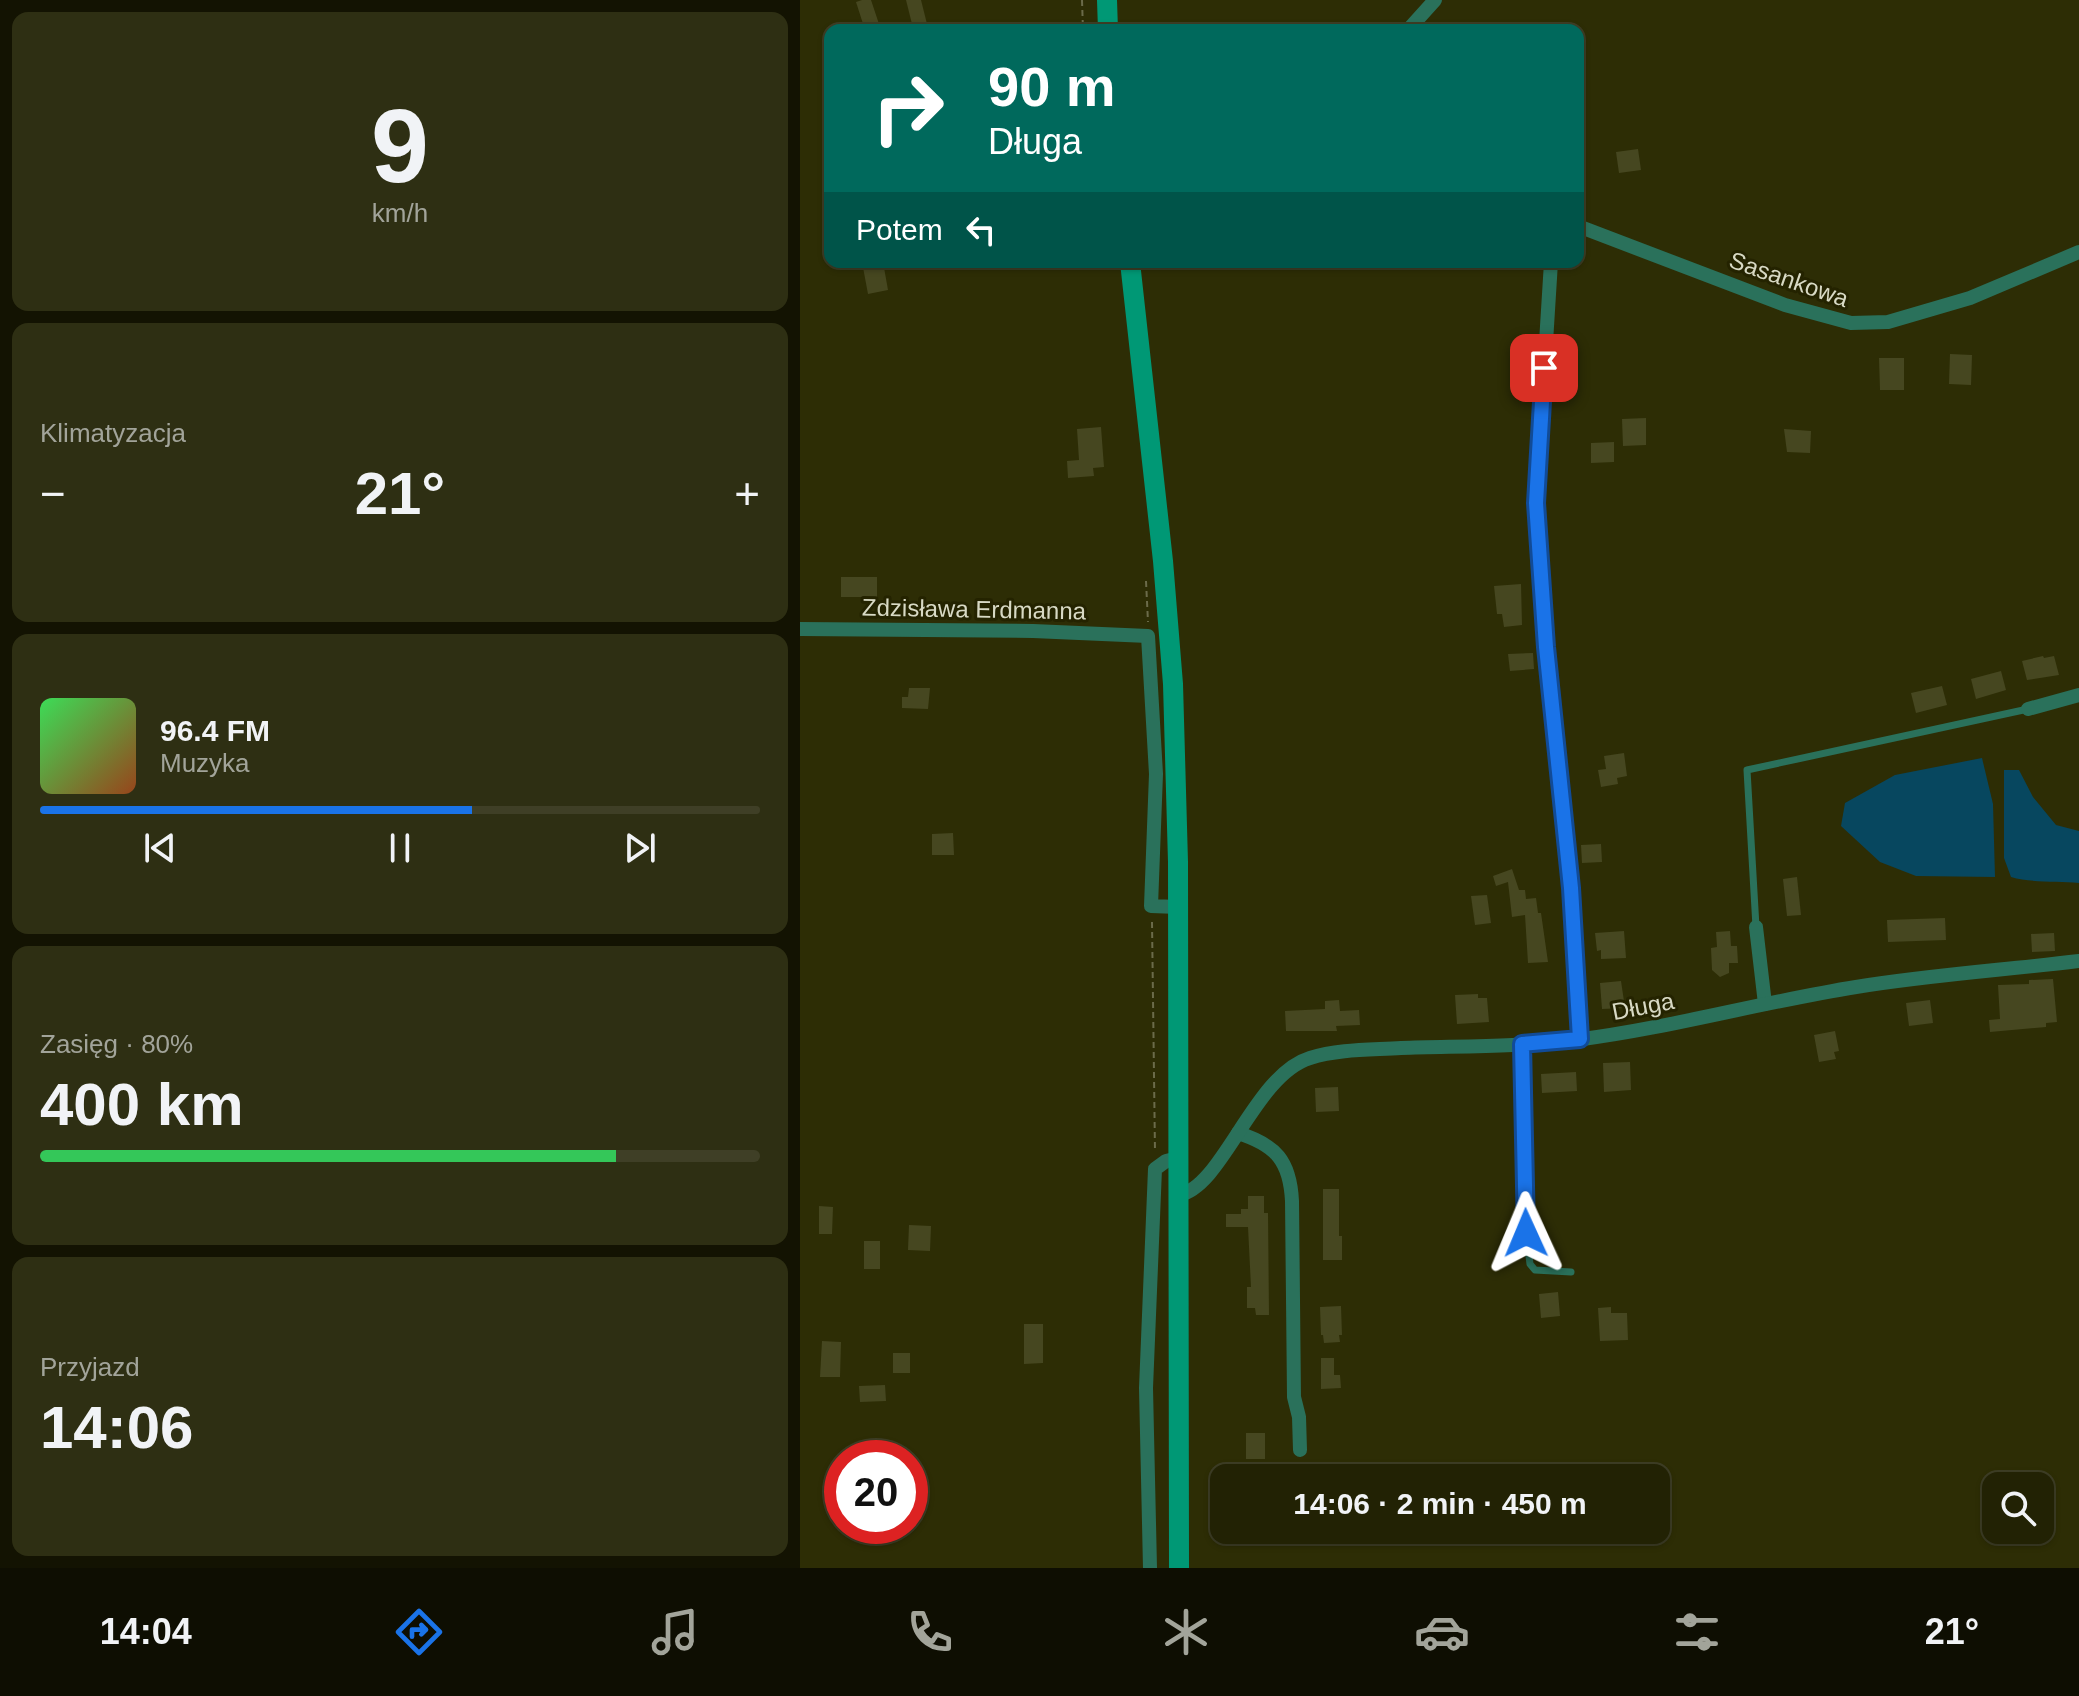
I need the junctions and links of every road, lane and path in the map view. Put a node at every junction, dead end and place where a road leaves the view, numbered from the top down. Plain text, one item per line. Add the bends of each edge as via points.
1 (1082, 0) edge
2 (1107, 0) edge
3 (1435, 0) edge
4 (1083, 24) edge
5 (1108, 24) edge
6 (1413, 24) edge
7 (1584, 228) edge
8 (2079, 252) edge
9 (1131, 268) edge
10 (1551, 268) edge
11 (800, 629) edge
12 (2079, 695) edge
13 (2028, 709) joint
14 (1151, 906) junction
15 (1178, 907) junction
16 (1756, 927) joint
17 (2079, 961) edge
18 (1765, 1004) junction
19 (1580, 1039) junction
20 (1522, 1044) junction
21 (1238, 1133) junction
22 (1178, 1158) junction
23 (1155, 1169) junction
24 (1179, 1195) junction
25 (1571, 1272) dead end
26 (1300, 1450) dead end
27 (1150, 1568) edge
28 (1179, 1568) edge

1 - 4 path
2 - 5 main road
3 - 6 street
7 - 8 street, Sasankowa via 1785,305 1851,323 1888,322 1970,298
9 - 15 main road via 1173,684
10 - 19 street via 1536,503
11 - 14 street, Zdzisława Erdmanna via 1148,636 1156,774
12 - 13 street
13 - 16 lane via 1747,770
14 - 15 street
14 - 23 path
15 - 22 main road
16 - 18 street
17 - 18 street, Długa via 1858,986
18 - 19 street, Długa
19 - 20 street, Długa
20 - 21 street, Długa via 1363,1050 1308,1058 1281,1076
20 - 25 lane via 1530,1264 1535,1270
21 - 24 street, Długa via 1196,1187
21 - 26 street via 1265,1144 1289,1173
22 - 23 street
22 - 24 main road
23 - 27 street via 1146,1388
24 - 28 main road

